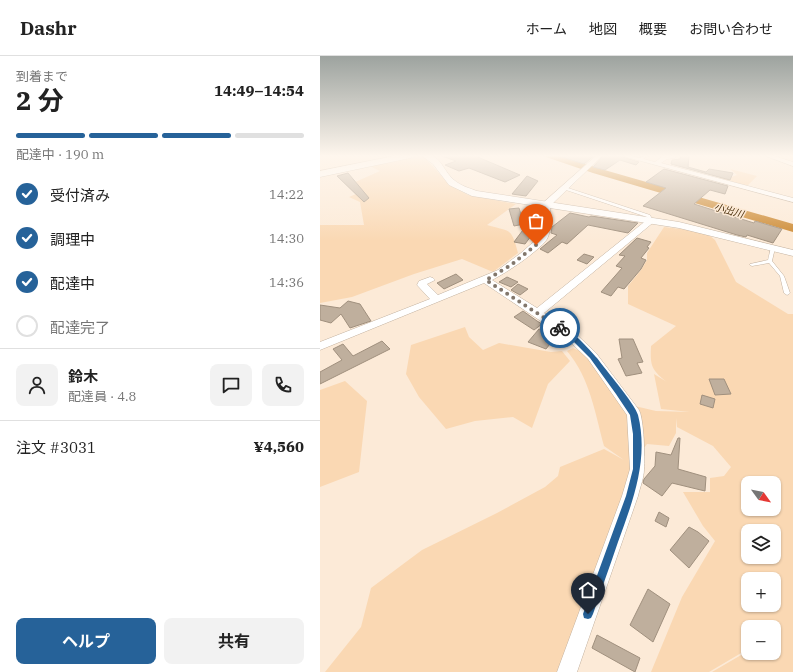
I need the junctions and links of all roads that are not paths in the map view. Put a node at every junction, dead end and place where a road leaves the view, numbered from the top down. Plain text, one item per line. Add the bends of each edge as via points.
1 (455, 184) edge
2 (569, 184) edge
3 (731, 184) edge
4 (564, 188) junction
5 (793, 200) edge
6 (546, 205) junction
7 (651, 221) junction
8 (773, 248) junction
9 (793, 253) edge
10 (770, 261) junction
11 (752, 265) dead end
12 (430, 280) dead end
13 (486, 280) junction
14 (787, 293) dead end
15 (436, 300) junction
16 (538, 313) junction
17 (320, 346) edge
18 (567, 672) edge

1 - 6 street via 475,194
2 - 4 street
3 - 5 street
4 - 6 street
4 - 7 lane via 649,216
6 - 7 street
6 - 13 street via 543,238 515,262
7 - 8 street via 707,231
7 - 16 street
8 - 9 street
8 - 10 lane
10 - 11 lane
10 - 14 lane via 782,276
12 - 15 street via 424,281 422,285
13 - 15 street
13 - 16 street
15 - 17 street
16 - 18 street via 570,334 592,356 634,414 636,434 637,469 630,496

